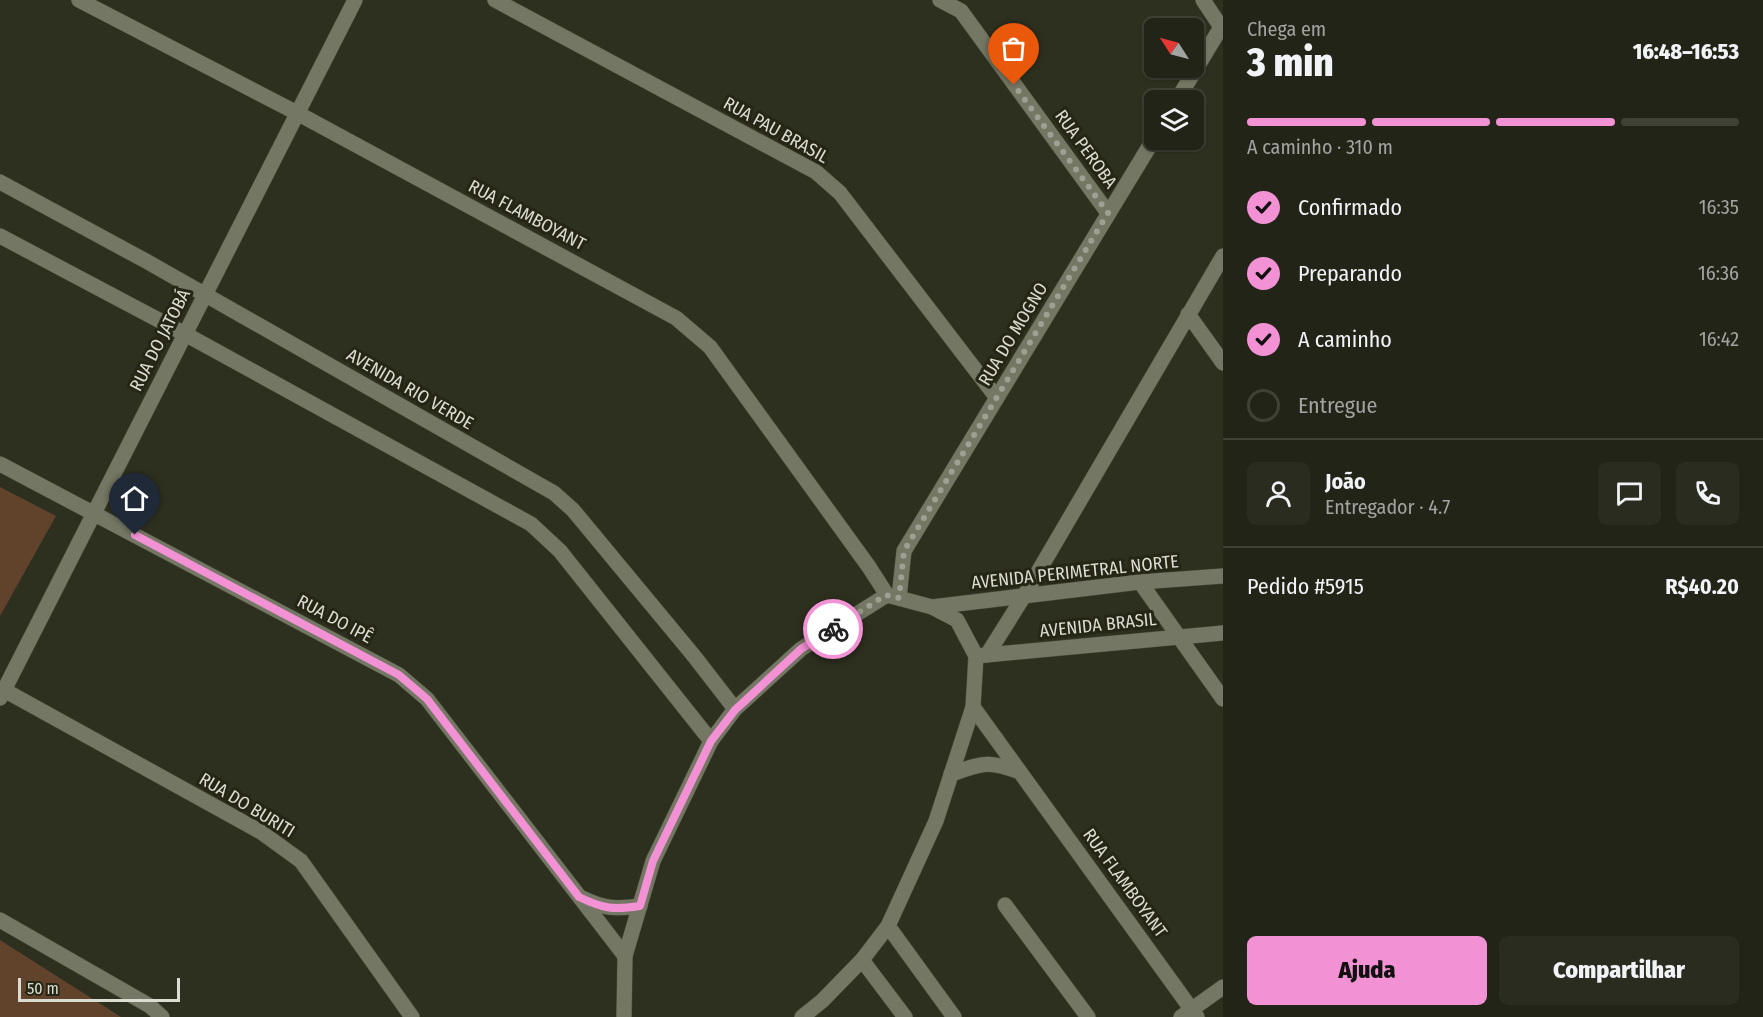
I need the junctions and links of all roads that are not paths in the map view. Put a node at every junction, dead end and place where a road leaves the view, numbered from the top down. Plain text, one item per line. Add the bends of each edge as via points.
1 (80, 0) edge
2 (354, 0) edge
3 (495, 0) edge
4 (940, 0) edge
5 (1203, 0) edge
6 (1222, 26) edge
7 (1183, 90) edge
8 (297, 114) junction
9 (1146, 150) edge
10 (0, 182) edge
11 (1108, 213) junction
12 (0, 236) edge
13 (1223, 256) edge
14 (205, 294) junction
15 (1188, 314) junction
16 (185, 334) junction
17 (1223, 363) edge
18 (997, 398) junction
19 (0, 464) edge
20 (94, 513) junction
21 (1223, 576) edge
22 (1140, 582) junction
23 (1024, 596) junction
24 (893, 597) junction
25 (932, 608) junction
26 (1223, 633) edge
27 (1178, 636) junction
28 (982, 656) junction
29 (2, 694) edge
30 (1223, 699) edge
31 (973, 707) junction
32 (735, 710) junction
33 (711, 741) junction
34 (1020, 772) junction
35 (951, 774) junction
36 (579, 897) junction
37 (1005, 905) dead end
38 (640, 906) junction
39 (0, 920) edge
40 (888, 926) junction
41 (625, 956) junction
42 (862, 960) junction
43 (1223, 987) edge
44 (1190, 1014) edge
45 (162, 1017) edge
46 (412, 1017) edge
47 (624, 1017) edge
48 (802, 1017) edge
49 (905, 1017) edge
50 (954, 1017) edge
51 (1088, 1017) edge

1 - 8 street, RUA FLAMBOYANT
2 - 8 street, RUA DO JATOBÁ
3 - 18 street, RUA PAU BRASIL via 816,172 840,193
4 - 11 street, RUA PEROBA via 961,11
5 - 6 street
6 - 7 street
8 - 14 street, RUA DO JATOBÁ
8 - 24 street, RUA FLAMBOYANT via 676,318 710,347
9 - 11 street, RUA DO MOGNO
10 - 14 street, AVENIDA RIO VERDE
11 - 18 street, RUA DO MOGNO
12 - 16 street
13 - 15 street
14 - 16 street, RUA DO JATOBÁ
14 - 32 street, AVENIDA RIO VERDE via 554,493 573,510
15 - 17 street
15 - 23 street
16 - 20 street, RUA DO JATOBÁ
16 - 33 street via 531,524 560,551
18 - 24 street, RUA DO MOGNO via 904,551
19 - 20 street, RUA DO IPÊ
20 - 29 street, RUA DO JATOBÁ
20 - 36 street, RUA DO IPÊ via 399,675 427,699
21 - 22 street, AVENIDA PERIMETRAL NORTE
22 - 23 street, AVENIDA PERIMETRAL NORTE
22 - 27 street
23 - 25 street, AVENIDA PERIMETRAL NORTE
23 - 28 street
24 - 25 street, AVENIDA PERIMETRAL NORTE
24 - 32 street via 801,649
25 - 28 street, AVENIDA PERIMETRAL NORTE via 957,620
26 - 27 street, AVENIDA BRASIL
27 - 28 street, AVENIDA BRASIL
27 - 30 street
28 - 31 street
29 - 46 street, RUA DO BURITI via 261,832 302,861
31 - 34 street, RUA FLAMBOYANT
31 - 35 street
32 - 33 street
33 - 38 street via 653,861
34 - 35 street via 984,763
34 - 44 street, RUA FLAMBOYANT
35 - 40 street via 936,821
36 - 38 street via 615,909
36 - 41 street, RUA DO IPÊ
37 - 51 street
38 - 41 street
39 - 45 street via 150,1006
40 - 42 street
40 - 50 street
41 - 47 street
42 - 48 street
42 - 49 street
43 - 44 street

